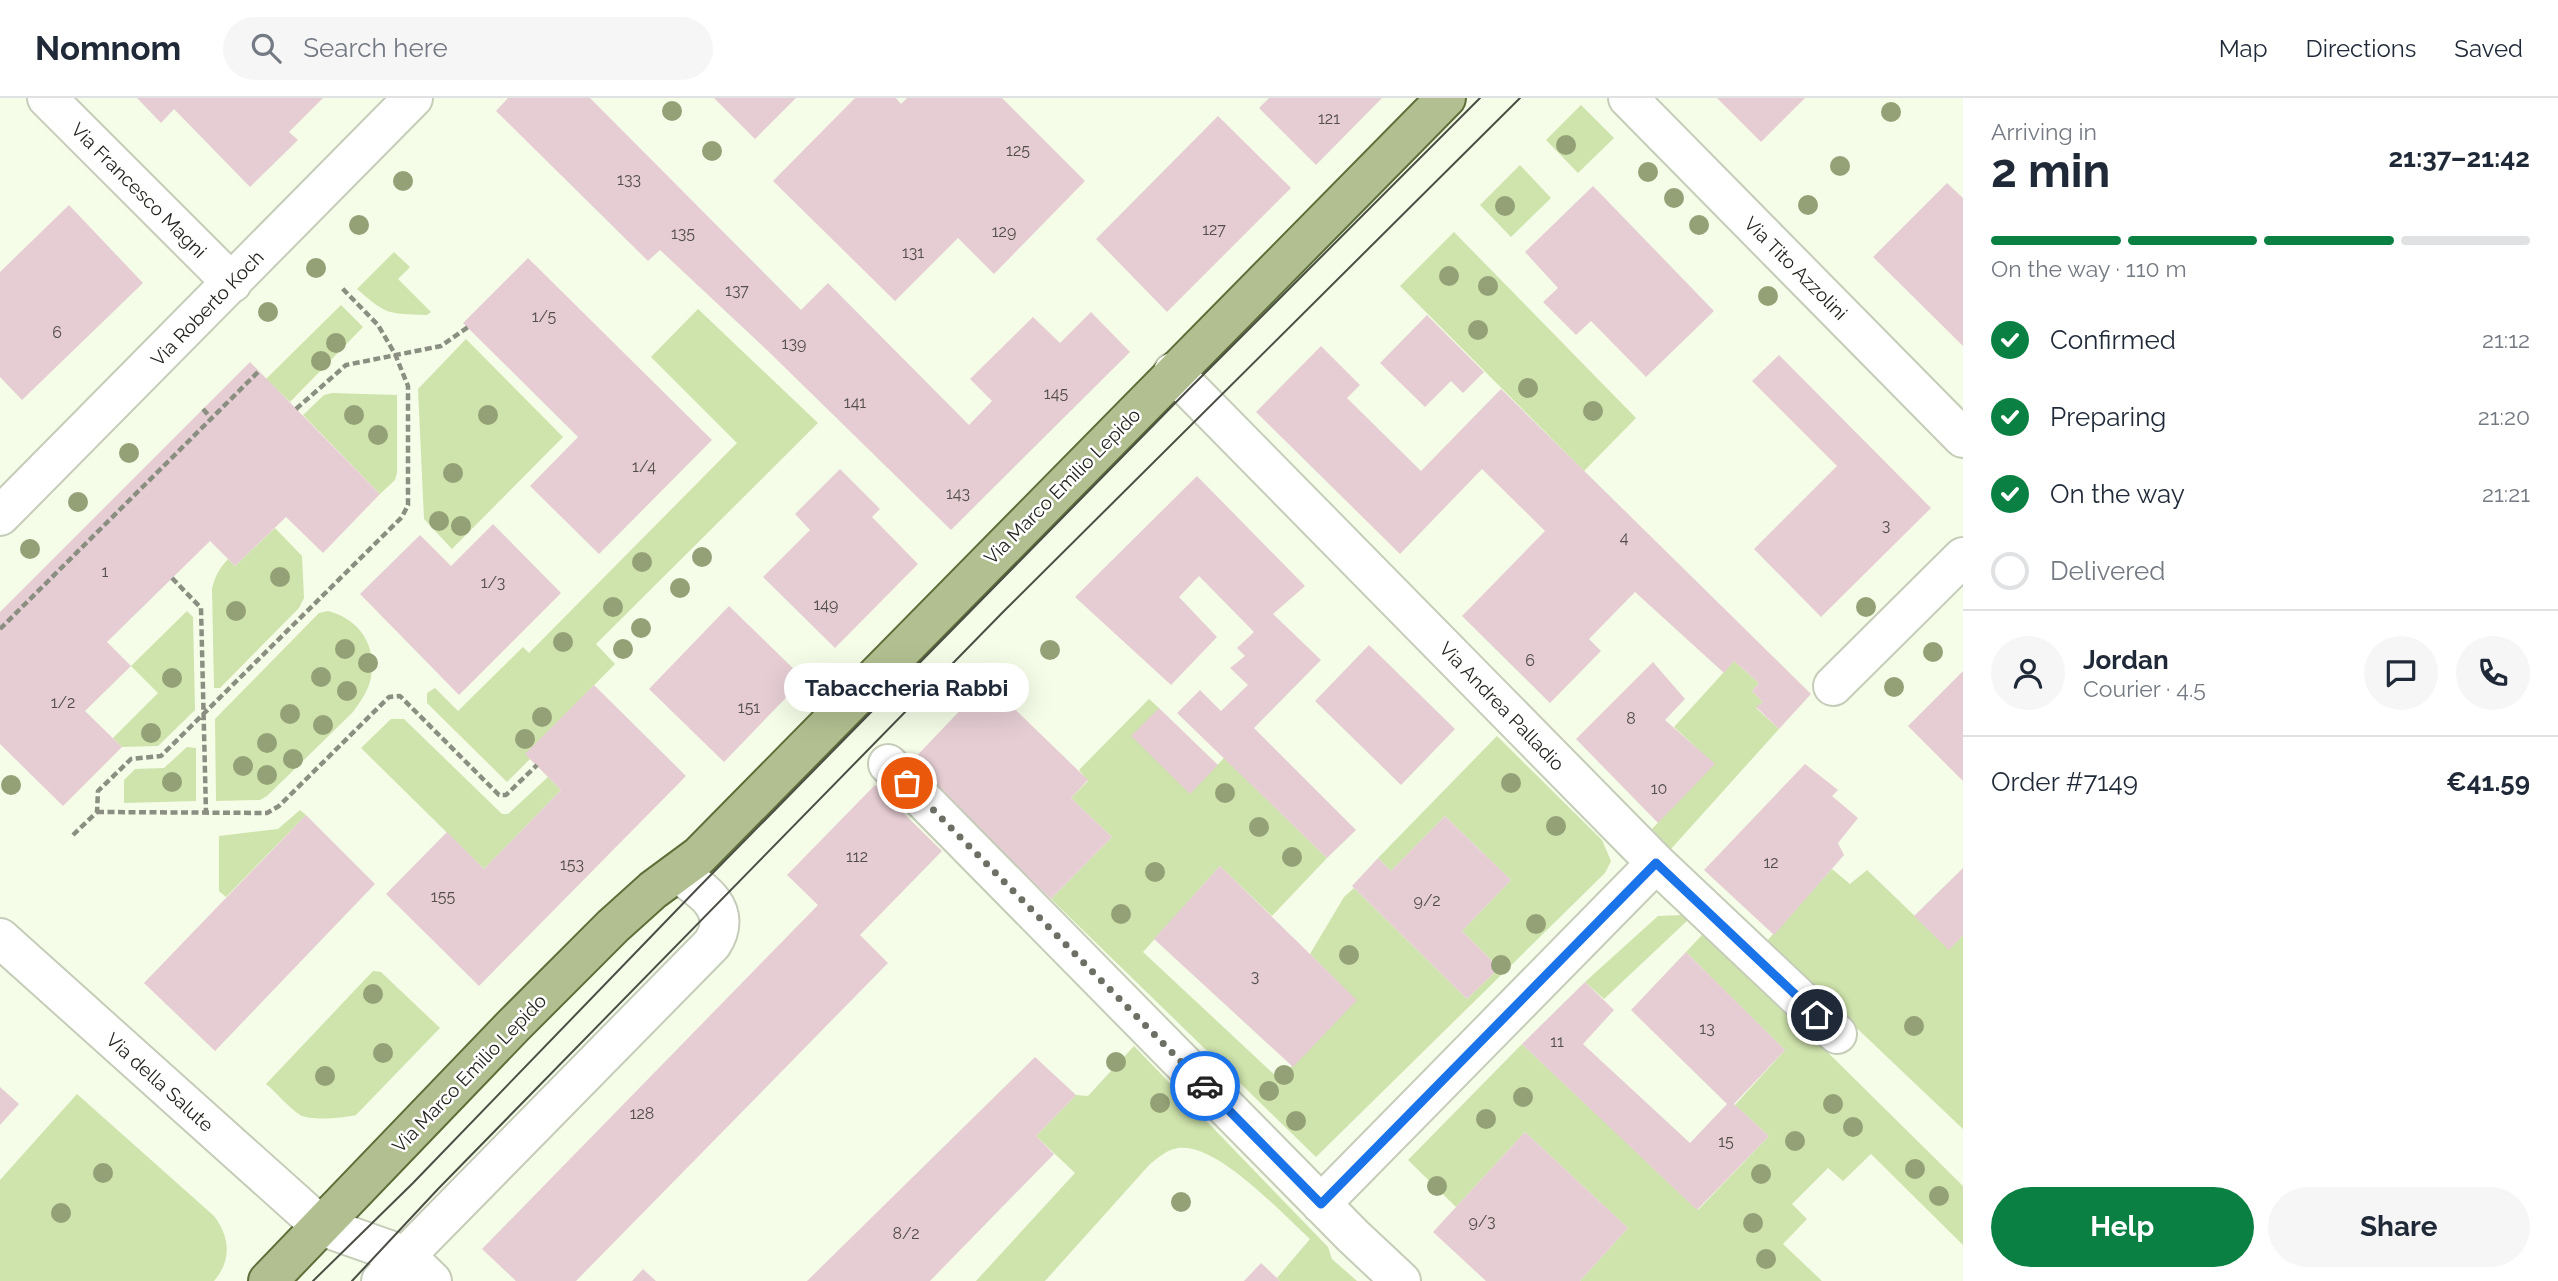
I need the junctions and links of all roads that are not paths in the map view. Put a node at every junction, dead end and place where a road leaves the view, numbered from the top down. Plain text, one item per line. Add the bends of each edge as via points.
1 (47, 98) edge
2 (413, 98) edge
3 (1446, 98) edge
4 (1628, 98) edge
5 (232, 283) junction
6 (1173, 372) junction
7 (1963, 438) edge
8 (0, 516) edge
9 (1963, 556) edge
10 (1833, 686) dead end
11 (888, 764) dead end
12 (1656, 863) junction
13 (677, 873) junction
14 (0, 937) edge
15 (1837, 1034) dead end
16 (1321, 1204) junction
17 (321, 1226) junction
18 (407, 1273) edge
19 (268, 1281) edge
20 (1401, 1281) edge

1 - 5 street, Via Francesco Magni
2 - 5 street, Via Roberto Koch
3 - 6 main road, Via Marco Emilio Lepido
4 - 7 street, Via Tito Azzolini
5 - 8 street, Via Roberto Koch
6 - 12 street, Via Andrea Palladio
6 - 13 main road, Via Marco Emilio Lepido
9 - 10 street
11 - 16 street
12 - 15 street, Via Andrea Palladio
12 - 16 street
13 - 17 main road, Via Marco Emilio Lepido via 613,926
13 - 18 street via 718,910 718,935 712,944
14 - 17 street, Via della Salute
16 - 20 street
17 - 18 street
17 - 19 main road, Via Marco Emilio Lepido

